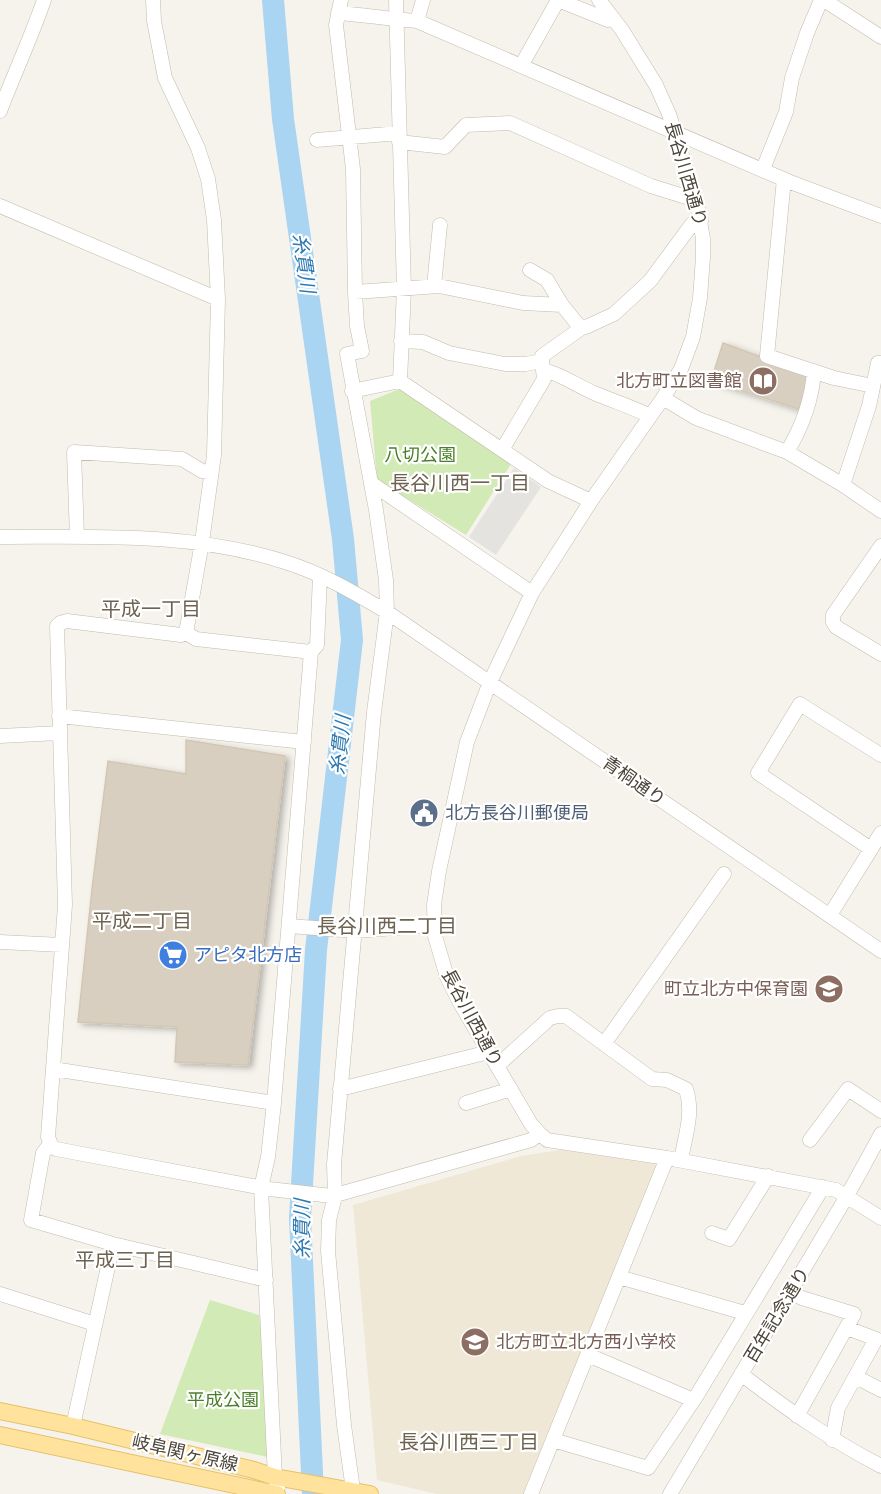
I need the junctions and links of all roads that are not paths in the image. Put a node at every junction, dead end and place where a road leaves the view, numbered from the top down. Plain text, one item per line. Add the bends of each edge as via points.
1 (44, 0) edge
2 (153, 0) edge
3 (396, 0) edge
4 (423, 0) edge
5 (558, 0) edge
6 (599, 0) edge
7 (823, 0) edge
8 (339, 7) edge
9 (613, 19) junction
10 (395, 20) junction
11 (417, 21) junction
12 (881, 37) edge
13 (521, 66) junction
14 (0, 111) edge
15 (677, 134) junction
16 (349, 137) junction
17 (399, 137) junction
18 (318, 140) dead end
19 (763, 169) junction
20 (784, 179) junction
21 (696, 200) junction
22 (0, 206) edge
23 (881, 216) edge
24 (701, 221) junction
25 (440, 225) dead end
26 (530, 270) dead end
27 (434, 286) junction
28 (404, 289) junction
29 (355, 292) junction
30 (218, 299) junction
31 (562, 305) junction
32 (583, 327) junction
33 (401, 341) junction
34 (881, 363) edge
35 (543, 366) junction
36 (814, 371) junction
37 (400, 381) junction
38 (873, 386) junction
39 (352, 391) junction
40 (663, 398) junction
41 (650, 416) junction
42 (502, 450) junction
43 (787, 452) junction
44 (211, 472) junction
45 (371, 483) junction
46 (843, 484) junction
47 (591, 501) junction
48 (881, 511) edge
49 (0, 537) edge
50 (77, 537) junction
51 (202, 542) junction
52 (881, 546) edge
53 (320, 576) junction
54 (532, 593) junction
55 (387, 612) junction
56 (186, 633) junction
57 (311, 652) junction
58 (881, 654) edge
59 (490, 682) junction
60 (59, 716) junction
61 (59, 733) junction
62 (0, 736) edge
63 (304, 742) junction
64 (881, 755) edge
65 (881, 833) edge
66 (871, 849) junction
67 (724, 874) dead end
68 (830, 915) junction
69 (435, 925) junction
70 (293, 926) junction
71 (352, 930) junction
72 (0, 942) edge
73 (62, 945) junction
74 (881, 951) edge
75 (604, 1044) junction
76 (489, 1052) junction
77 (497, 1066) junction
78 (53, 1069) junction
79 (340, 1089) junction
80 (510, 1089) junction
81 (466, 1103) dead end
82 (274, 1104) junction
83 (881, 1111) edge
84 (540, 1134) junction
85 (881, 1134) edge
86 (810, 1140) dead end
87 (50, 1144) junction
88 (674, 1159) junction
89 (768, 1176) junction
90 (823, 1187) junction
91 (265, 1189) junction
92 (334, 1196) junction
93 (847, 1196) junction
94 (881, 1218) edge
95 (712, 1233) dead end
96 (113, 1244) junction
97 (619, 1277) junction
98 (266, 1280) junction
99 (790, 1292) junction
100 (0, 1294) edge
101 (745, 1313) junction
102 (95, 1324) junction
103 (847, 1328) junction
104 (588, 1355) junction
105 (741, 1374) junction
106 (855, 1377) junction
107 (881, 1390) edge
108 (693, 1400) junction
109 (0, 1411) edge
110 (797, 1416) junction
111 (73, 1426) junction
112 (0, 1435) edge
113 (553, 1440) junction
114 (832, 1440) junction
115 (881, 1466) edge
116 (275, 1477) junction
117 (350, 1489) junction
118 (278, 1494) edge
119 (370, 1494) edge
120 (531, 1494) edge
121 (670, 1494) edge

1 - 14 street
2 - 30 street via 165,78 208,178
3 - 10 street
4 - 11 street
5 - 9 street
5 - 13 street
6 - 9 street, 長谷川西通り
7 - 12 street
7 - 19 street via 807,33 786,112
8 - 10 street
8 - 16 street via 336,25
9 - 15 street, 長谷川西通り via 656,85
10 - 11 street
10 - 17 street
11 - 13 street
13 - 15 street
15 - 19 street
15 - 21 street, 長谷川西通り
16 - 17 street
16 - 18 street
16 - 29 street
17 - 21 street via 446,147 466,125 510,123 651,186
17 - 28 street
19 - 20 street
20 - 23 street
20 - 36 street via 767,356
21 - 24 street, 長谷川西通り
22 - 30 street
24 - 32 street via 692,225 650,281 614,314
24 - 40 street, 長谷川西通り via 703,257 693,336 681,369
25 - 27 street
26 - 31 street via 547,280
27 - 28 street
27 - 31 street via 523,303
28 - 29 street
28 - 33 street
29 - 39 street via 362,351 347,354
30 - 44 street
31 - 32 street
32 - 35 street via 542,356
33 - 35 street via 423,342 449,353 505,363
33 - 37 street
34 - 38 street
35 - 41 street
35 - 42 street via 544,379
36 - 38 street
36 - 43 street via 802,428
37 - 39 street
37 - 42 street
38 - 46 street
39 - 45 street
40 - 41 street, 長谷川西通り
40 - 43 street via 696,418
41 - 47 street, 長谷川西通り
42 - 47 street via 548,481
43 - 46 street
44 - 50 street via 182,459 74,452
44 - 51 street
45 - 54 street
45 - 55 street
46 - 48 street
47 - 54 street, 長谷川西通り
49 - 50 street, 青桐通り
50 - 51 street, 青桐通り
51 - 53 street, 青桐通り via 286,562
51 - 56 street
52 - 58 street via 833,622
53 - 55 street, 青桐通り
53 - 57 street via 317,645
54 - 59 street, 長谷川西通り
55 - 59 street, 青桐通り
55 - 71 street
56 - 57 street via 196,639
56 - 60 street via 60,623
57 - 63 street
59 - 68 street, 青桐通り
59 - 69 street, 長谷川西通り via 460,771 439,871
60 - 61 street
60 - 63 street
61 - 62 street
61 - 73 street via 65,905
63 - 70 street
64 - 66 street via 801,704 758,773
65 - 66 street
66 - 68 street
67 - 75 street
68 - 74 street, 青桐通り
69 - 71 street
69 - 76 street, 長谷川西通り via 447,977
70 - 71 street
70 - 82 street
71 - 79 street
72 - 73 street
73 - 78 street
75 - 77 street via 566,1016 558,1016 550,1018
75 - 88 street via 652,1079 667,1080 686,1089 690,1114
76 - 77 street, 長谷川西通り
76 - 79 street
77 - 80 street, 長谷川西通り
78 - 82 street
78 - 87 street
79 - 92 street
80 - 81 street
80 - 84 street, 長谷川西通り
82 - 91 street
83 - 86 street via 848,1089
84 - 88 street via 547,1140
84 - 92 street via 531,1140
85 - 93 street, 百年記念通り
87 - 91 street via 56,1149
87 - 96 street via 43,1153 31,1220
88 - 89 street
88 - 97 street
89 - 90 street
89 - 95 street via 729,1239
90 - 93 street
90 - 101 street
91 - 92 street
91 - 98 street
92 - 117 street via 328,1251
93 - 94 street
93 - 99 street, 百年記念通り
96 - 98 street
96 - 102 street
97 - 101 street
97 - 104 street
98 - 116 street
99 - 103 street via 854,1314
99 - 105 street, 百年記念通り
100 - 102 street
101 - 108 street
102 - 111 street
103 - 106 street via 876,1339
103 - 110 street
104 - 108 street
104 - 113 street
105 - 110 street
105 - 121 street, 百年記念通り
106 - 107 street
106 - 114 street via 838,1408
108 - 113 street via 648,1468
109 - 111 main road, 岐阜関ヶ原線
110 - 114 street
111 - 116 main road, 岐阜関ヶ原線
112 - 118 main road, 岐阜関ヶ原線
113 - 120 street
114 - 115 street
116 - 117 main road, 岐阜関ヶ原線
116 - 118 street
117 - 119 main road, 岐阜関ヶ原線

